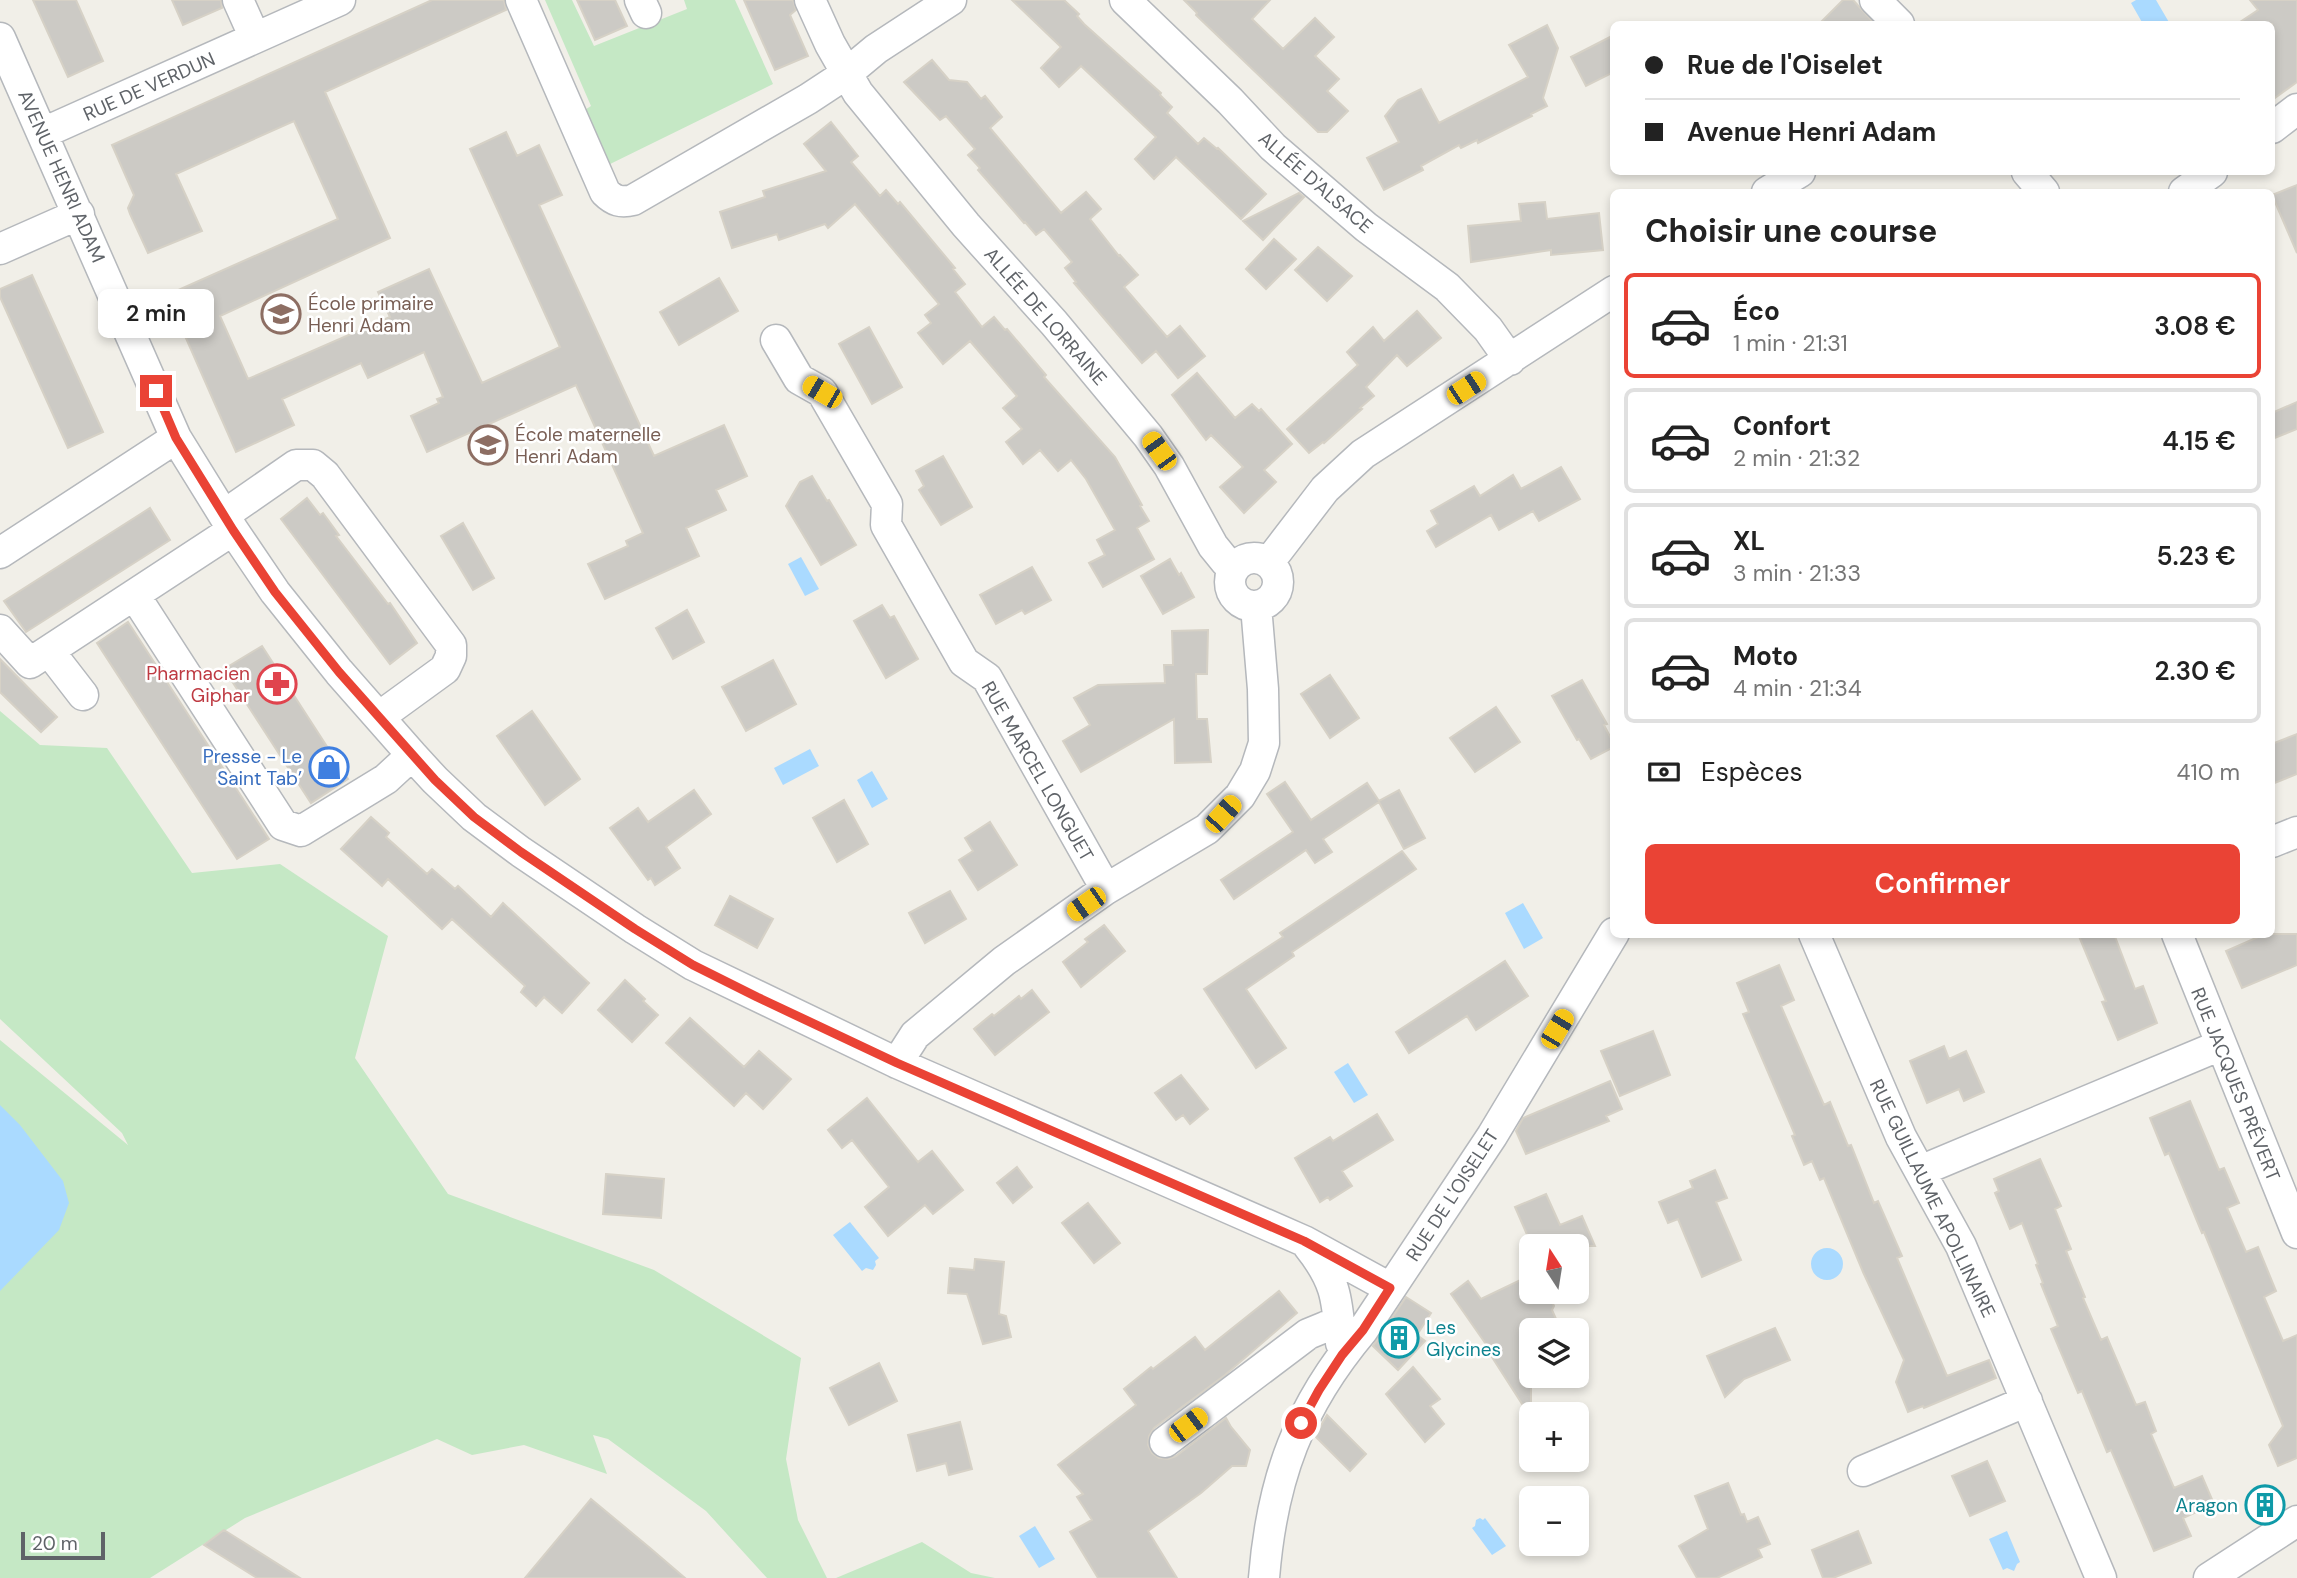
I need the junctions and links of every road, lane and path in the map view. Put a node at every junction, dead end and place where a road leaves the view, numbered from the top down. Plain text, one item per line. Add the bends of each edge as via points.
1 (238, 0) edge
2 (340, 0) edge
3 (521, 0) edge
4 (810, 0) edge
5 (951, 0) edge
6 (1125, 0) edge
7 (1875, 0) edge
8 (1896, 21) edge
9 (0, 38) edge
10 (255, 38) junction
11 (846, 74) junction
12 (2297, 109) edge
13 (2275, 126) edge
14 (43, 134) junction
15 (1795, 175) edge
16 (2030, 175) edge
17 (2208, 175) edge
18 (1772, 189) edge
19 (2041, 189) edge
20 (2188, 189) edge
21 (79, 215) junction
22 (0, 249) edge
23 (1610, 294) edge
24 (776, 340) dead end
25 (1510, 360) junction
26 (176, 438) junction
27 (229, 523) junction
28 (0, 553) edge
29 (1269, 562) junction
30 (1234, 566) junction
31 (135, 596) junction
32 (1256, 606) junction
33 (0, 630) edge
34 (49, 651) junction
35 (83, 695) dead end
36 (379, 717) junction
37 (412, 755) junction
38 (2297, 831) edge
39 (2275, 841) edge
40 (1106, 889) junction
41 (1611, 938) edge
42 (1816, 938) edge
43 (2179, 938) edge
44 (2221, 1045) junction
45 (897, 1063) junction
46 (1920, 1171) junction
47 (2287, 1183) edge
48 (2297, 1233) edge
49 (1304, 1241) junction
50 (1390, 1288) junction
51 (1339, 1324) junction
52 (1342, 1355) junction
53 (2028, 1401) junction
54 (1166, 1442) dead end
55 (1863, 1471) dead end
56 (2297, 1521) edge
57 (1264, 1578) edge
58 (2101, 1578) edge
59 (2209, 1578) edge

1 - 10 street
2 - 10 street, RUE DE VERDUN
3 - 11 street via 612,200 633,200
4 - 11 street
5 - 11 street
6 - 25 street, ALLÉE D'ALSACE via 1273,148 1366,227 1447,287 1488,329
7 - 8 street
9 - 14 street, AVENUE HENRI ADAM
10 - 14 street, RUE DE VERDUN
11 - 30 street, ALLÉE DE LORRAINE via 966,225 1148,436 1213,546
12 - 13 street
14 - 21 street, AVENUE HENRI ADAM
15 - 18 street
16 - 19 street
17 - 20 street
21 - 22 street
21 - 26 street, AVENUE HENRI ADAM
23 - 25 street
24 - 40 street, RUE MARCEL LONGUET via 799,379 822,392 887,505 886,525 957,651 987,678
25 - 29 street via 1363,454 1325,489
26 - 27 street, AVENUE HENRI ADAM
26 - 28 street
27 - 31 street
27 - 36 street, AVENUE HENRI ADAM via 275,592
27 - 36 street via 296,466 313,465 325,475 451,645 445,669
29 - 30 street via 1246,559
29 - 32 street via 1278,573 1279,584 1268,603
30 - 32 street via 1229,587 1235,599
31 - 34 street
31 - 37 street via 283,825 301,831 386,779
32 - 40 street via 1264,743 1255,771 1240,796 1207,829
33 - 34 street via 30,663
34 - 35 street
36 - 37 street, AVENUE HENRI ADAM
37 - 45 street, AVENUE HENRI ADAM via 474,817 635,929 693,965
38 - 39 street
40 - 45 street via 939,1014 915,1035
41 - 50 street, RUE DE L'OISELET via 1492,1136
42 - 46 street, RUE GUILLAUME APOLLINAIRE
43 - 44 street, RUE JACQUES PRÉVERT
44 - 46 street
44 - 47 street, RUE JACQUES PRÉVERT
45 - 49 street, AVENUE HENRI ADAM
46 - 53 street, RUE GUILLAUME APOLLINAIRE via 1961,1246
47 - 48 street, RUE JACQUES PRÉVERT
49 - 50 street, AVENUE HENRI ADAM
49 - 51 street, AVENUE HENRI ADAM via 1333,1282
50 - 52 street, RUE DE L'OISELET
51 - 52 street, AVENUE HENRI ADAM
51 - 54 street via 1308,1334
52 - 57 street, RUE DE L'OISELET via 1294,1437 1273,1506
53 - 55 street
53 - 58 street, RUE GUILLAUME APOLLINAIRE
56 - 59 street

